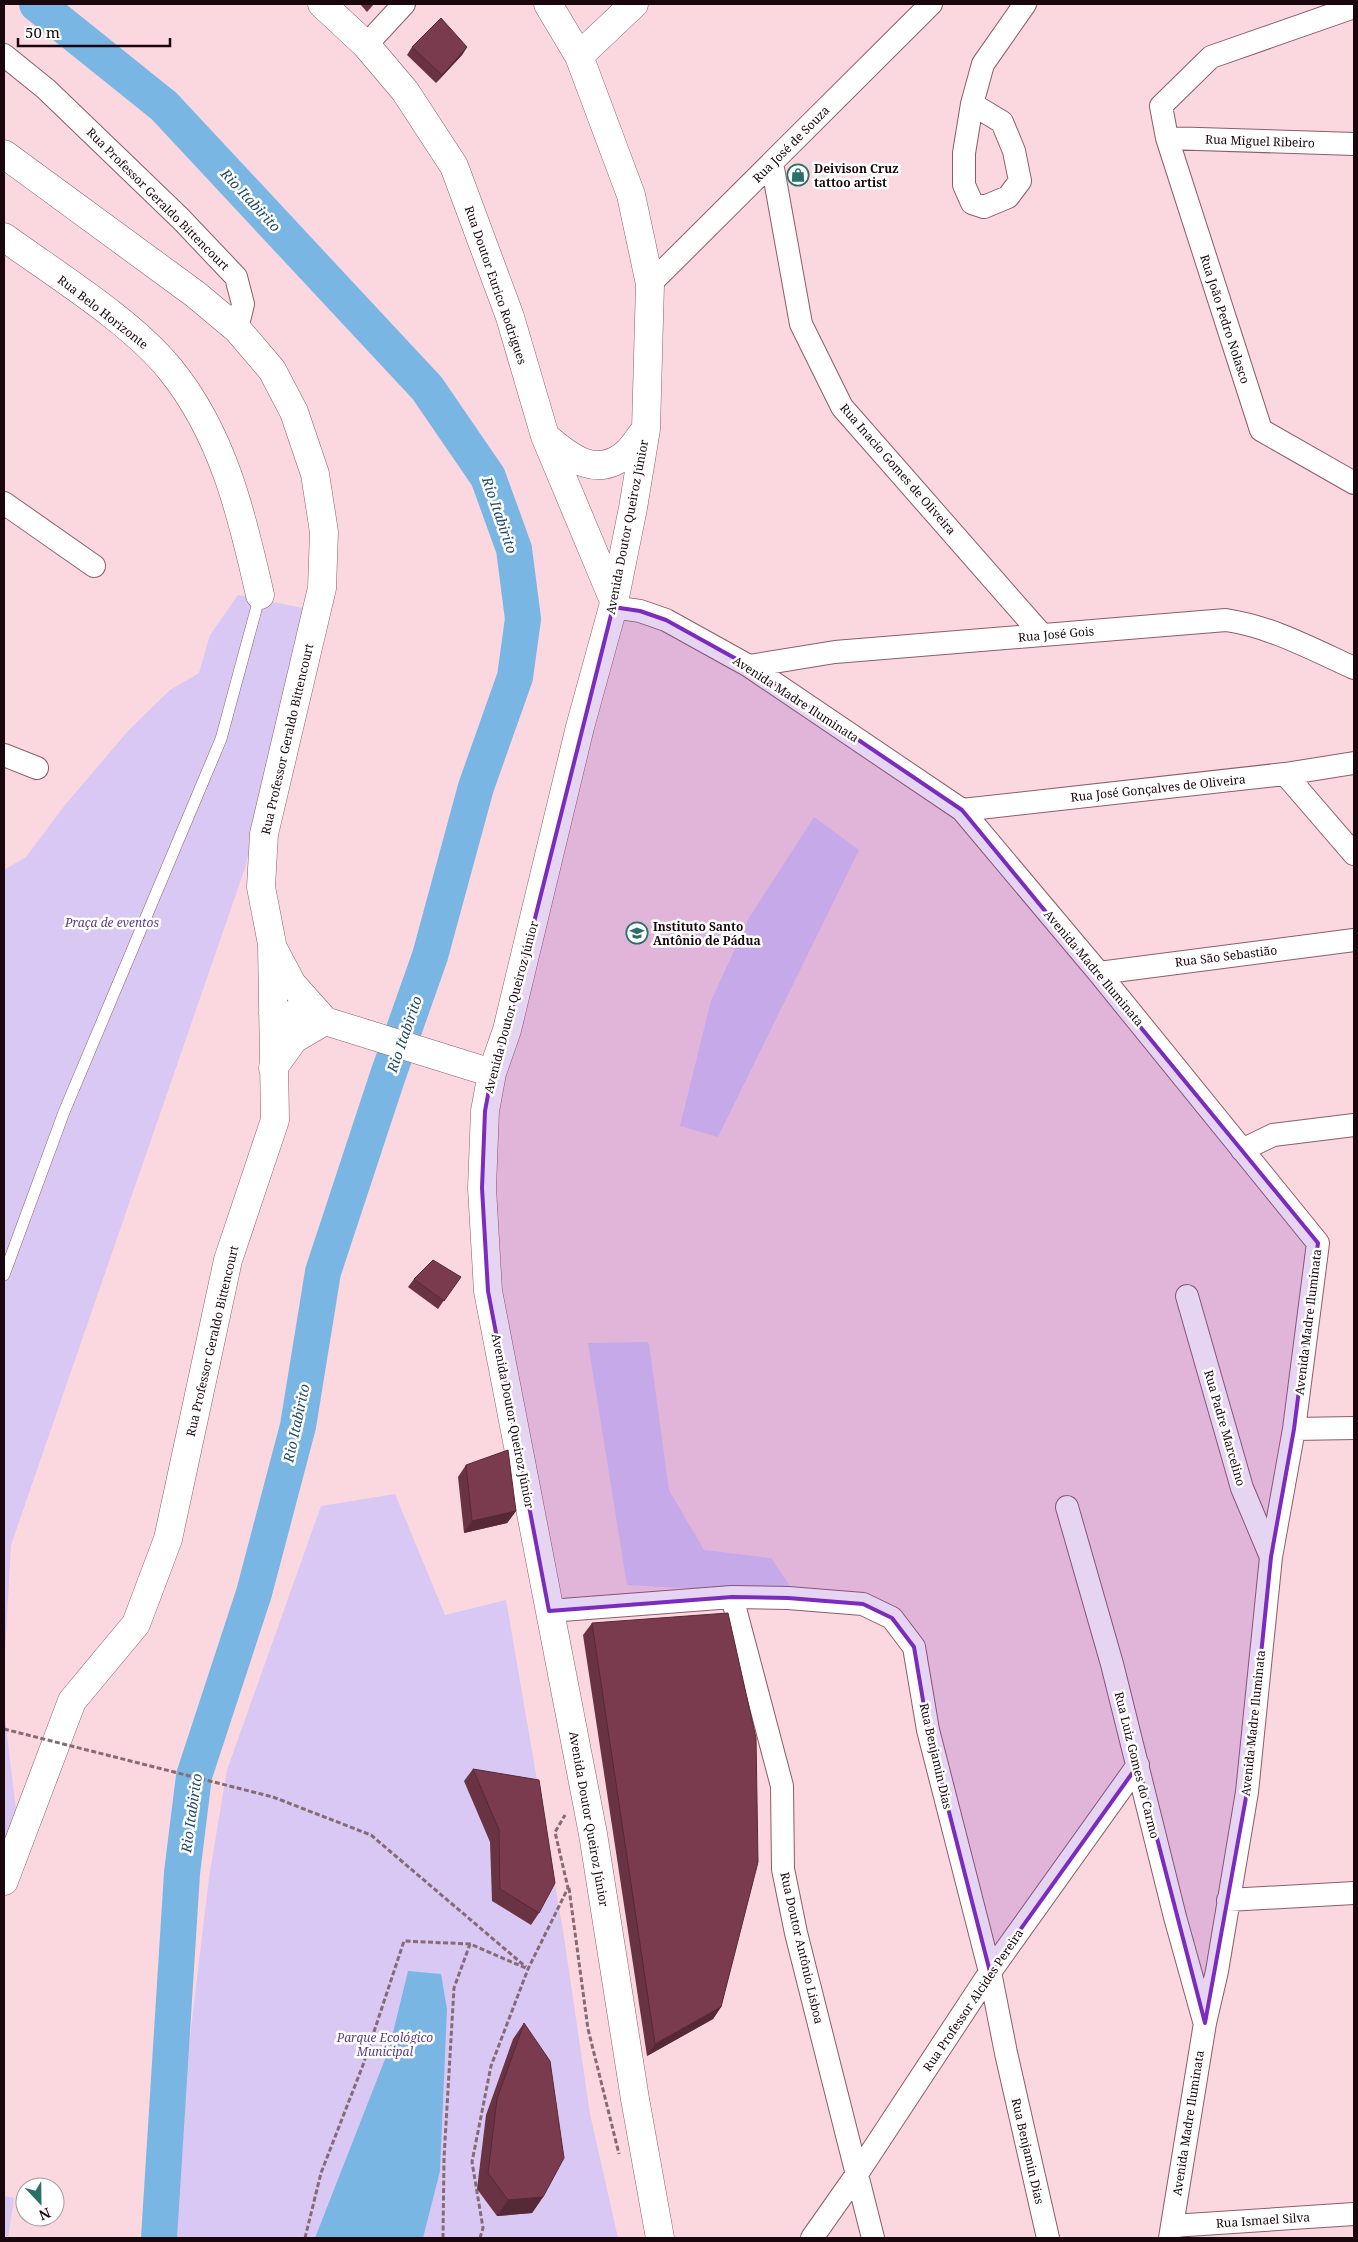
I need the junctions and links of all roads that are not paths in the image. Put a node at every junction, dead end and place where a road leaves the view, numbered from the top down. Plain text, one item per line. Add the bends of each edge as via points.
1 (322, 4) edge
2 (404, 4) edge
3 (548, 4) edge
4 (634, 4) edge
5 (931, 4) edge
6 (1025, 4) edge
7 (1354, 7) edge
8 (366, 45) junction
9 (4, 55) edge
10 (580, 56) junction
11 (972, 104) dead end
12 (1167, 138) junction
13 (1354, 144) edge
14 (4, 154) edge
15 (772, 163) junction
16 (4, 237) edge
17 (650, 284) junction
18 (237, 329) junction
19 (646, 429) junction
20 (545, 436) junction
21 (1354, 483) edge
22 (4, 503) edge
23 (94, 566) dead end
24 (260, 595) joint
25 (614, 604) junction
26 (1042, 634) junction
27 (749, 666) junction
28 (1354, 668) edge
29 (4, 755) edge
30 (1354, 762) edge
31 (37, 768) dead end
32 (1285, 774) junction
33 (962, 810) junction
34 (1354, 854) edge
35 (1354, 940) edge
36 (272, 944) junction
37 (1099, 973) junction
38 (273, 1012) junction
39 (333, 1023) junction
40 (274, 1068) junction
41 (492, 1073) junction
42 (1354, 1125) edge
43 (1242, 1150) junction
44 (4, 1275) edge
45 (1187, 1296) dead end
46 (1354, 1428) edge
47 (1294, 1429) junction
48 (1067, 1507) dead end
49 (1271, 1557) junction
50 (732, 1597) junction
51 (549, 1611) junction
52 (1138, 1765) junction
53 (4, 1881) edge
54 (1354, 1892) edge
55 (1228, 1900) junction
56 (990, 1972) junction
57 (1204, 2023) junction
58 (857, 2174) junction
59 (1354, 2214) edge
60 (1171, 2232) edge
61 (660, 2238) edge
62 (812, 2238) edge
63 (873, 2238) edge
64 (1048, 2238) edge

1 - 8 main road, Rua Doutor Eurico Rodrigues
2 - 8 street
3 - 10 main road, Avenida Doutor Queiroz Júnior
4 - 10 main road
5 - 15 street, Rua José de Souza
6 - 11 street via 983,64
7 - 12 street, Rua João Pedro Nolasco via 1211,57 1161,106
8 - 20 main road, Rua Doutor Eurico Rodrigues via 405,90 454,166 510,317
9 - 18 street, Rua Professor Geraldo Bittencourt via 46,89 236,277 243,304
10 - 17 main road, Avenida Doutor Queiroz Júnior via 631,195
12 - 13 street, Rua Miguel Ribeiro
12 - 21 street, Rua João Pedro Nolasco via 1260,430
14 - 18 main road via 195,294
15 - 17 street, Rua José de Souza
15 - 26 street, Rua Inacio Gomes de Oliveira via 801,324 842,407
16 - 24 main road, Rua Belo Horizonte via 113,316 174,375 202,417 228,474 245,525
17 - 19 main road, Avenida Doutor Queiroz Júnior
18 - 36 main road, Rua Professor Geraldo Bittencourt via 272,370 294,412 315,474 324,532 322,588 264,834 261,887
19 - 20 main road via 629,451 614,461 597,466 579,462
19 - 25 main road, Avenida Doutor Queiroz Júnior
20 - 25 main road, Rua Doutor Eurico Rodrigues
22 - 23 street
24 - 44 lane via 222,739 64,1112
25 - 27 street, Avenida Madre Iluminata via 666,620
25 - 41 main road, Avenida Doutor Queiroz Júnior via 580,727 507,1030
26 - 27 street, Rua José Gois via 835,652
26 - 28 street, Rua José Gois via 1226,620 1272,631
27 - 33 street, Avenida Madre Iluminata
29 - 31 street
30 - 32 street, Rua José Gonçalves de Oliveira
32 - 33 street, Rua José Gonçalves de Oliveira
32 - 34 street
33 - 37 street, Avenida Madre Iluminata
35 - 37 street, Rua São Sebastião
36 - 38 main road, Rua Professor Geraldo Bittencourt
36 - 39 main road via 292,984
37 - 43 street, Avenida Madre Iluminata
38 - 39 main road
38 - 40 main road, Rua Professor Geraldo Bittencourt
39 - 40 main road via 294,1039
39 - 41 main road
40 - 53 main road, Rua Professor Geraldo Bittencourt via 274,1120 228,1260 168,1539 136,1624 72,1701
41 - 51 main road, Avenida Doutor Queiroz Júnior via 485,1111 482,1188 488,1291
42 - 43 street via 1273,1135
43 - 47 street, Avenida Madre Iluminata via 1318,1243
45 - 49 street, Rua Padre Marcelino via 1242,1488
46 - 47 street
47 - 49 street, Avenida Madre Iluminata
48 - 52 street, Rua Luiz Gomes do Carmo
49 - 55 street, Avenida Madre Iluminata via 1247,1792
50 - 51 street, Rua Benjamin Dias
50 - 56 street, Rua Benjamin Dias via 863,1604 892,1618 914,1647 928,1730
50 - 58 street, Rua Doutor Antônio Lisboa via 782,1786 783,1868 796,1933
51 - 61 main road, Avenida Doutor Queiroz Júnior via 594,1834
52 - 56 street, Rua Professor Alcides Pereira
52 - 57 street, Rua Luiz Gomes do Carmo
54 - 55 street
55 - 57 street, Avenida Madre Iluminata via 1217,1971
56 - 58 street, Rua Professor Alcides Pereira
56 - 64 street, Rua Benjamin Dias
57 - 60 street, Avenida Madre Iluminata
58 - 62 street, Rua Professor Alcides Pereira
58 - 63 street, Rua Doutor Antônio Lisboa
59 - 60 street, Rua Ismael Silva

